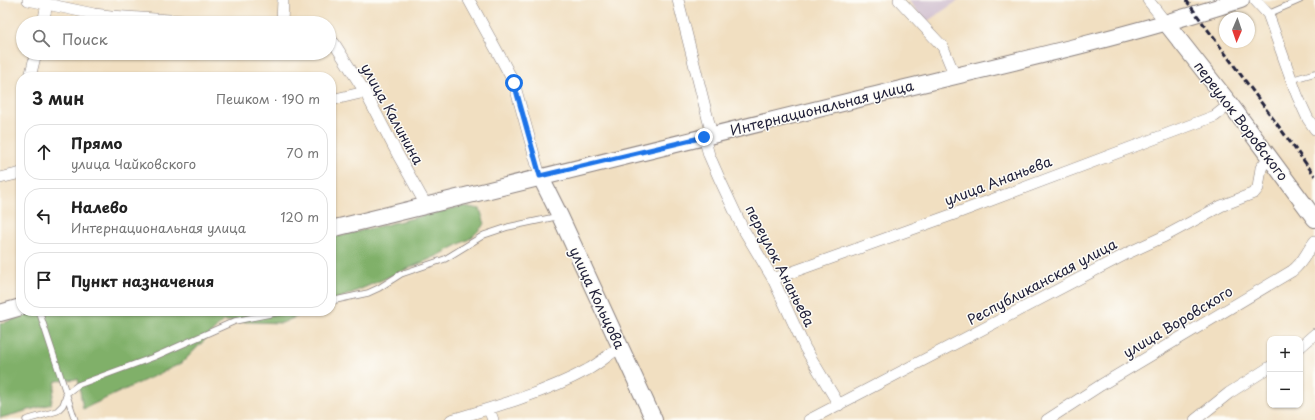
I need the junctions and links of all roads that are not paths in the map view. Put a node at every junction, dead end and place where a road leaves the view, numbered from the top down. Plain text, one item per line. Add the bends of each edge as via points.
1 (28, 0) edge
2 (283, 0) edge
3 (469, 0) edge
4 (678, 0) edge
5 (899, 0) edge
6 (1148, 0) edge
7 (1241, 0) edge
8 (1255, 0) edge
9 (1300, 0) edge
10 (47, 4) junction
11 (1268, 14) junction
12 (44, 16) edge
13 (111, 16) edge
14 (282, 16) edge
15 (1166, 23) junction
16 (336, 46) edge
17 (34, 60) edge
18 (31, 72) edge
19 (1315, 73) edge
20 (955, 76) junction
21 (1291, 80) junction
22 (365, 92) junction
23 (336, 99) edge
24 (1230, 104) junction
25 (1315, 129) edge
26 (708, 136) junction
27 (1269, 157) junction
28 (16, 174) edge
29 (540, 176) junction
30 (0, 178) edge
31 (426, 205) junction
32 (560, 216) junction
33 (1315, 219) edge
34 (336, 228) edge
35 (1315, 241) edge
36 (773, 279) junction
37 (336, 300) edge
38 (16, 308) edge
39 (0, 313) edge
40 (41, 316) edge
41 (262, 316) edge
42 (1315, 334) edge
43 (1303, 344) edge
44 (620, 347) junction
45 (1267, 368) edge
46 (67, 393) junction
47 (839, 405) junction
48 (489, 408) junction
49 (26, 420) edge
50 (75, 420) edge
51 (452, 420) edge
52 (493, 420) edge
53 (654, 420) edge
54 (809, 420) edge
55 (1047, 420) edge
56 (1195, 420) edge

1 - 10 street
2 - 14 street
3 - 29 street via 514,83
4 - 26 street, переулок Ананьева
5 - 20 street via 943,47
6 - 15 street
7 - 15 street, Интернациональная улица
8 - 11 street
9 - 11 lane
10 - 12 street
10 - 13 street
11 - 21 street
15 - 20 street, Интернациональная улица
15 - 24 street, переулок Воровского
16 - 22 street, улица Калинина
17 - 18 street
19 - 21 lane
20 - 26 street, Интернациональная улица
21 - 25 street
22 - 23 street
22 - 31 street, улица Калинина
24 - 27 street, переулок Воровского
24 - 36 street, улица Ананьева via 1215,116
26 - 29 street, Интернациональная улица
26 - 36 street, переулок Ананьева via 709,155 728,199
27 - 33 street, переулок Воровского
27 - 47 street, Республиканская улица via 1261,168 1258,188 1254,193 1221,206 1128,253
28 - 30 street
29 - 31 street, Интернациональная улица
29 - 32 street, улица Кольцова
31 - 34 street, Интернациональная улица
32 - 37 lane via 484,235 446,259 401,274 368,293
32 - 44 street, улица Кольцова
35 - 55 street, улица Воровского via 1302,262 1292,271
36 - 47 street, переулок Ананьева via 805,348
38 - 39 street
40 - 46 lane
41 - 46 lane via 235,322 154,358 78,385
42 - 43 street
44 - 48 street via 589,369 564,382
44 - 53 street, улица Кольцова
45 - 56 street
46 - 49 lane via 63,406 57,411
46 - 50 lane
47 - 54 street, Республиканская улица
48 - 51 street
48 - 52 street

